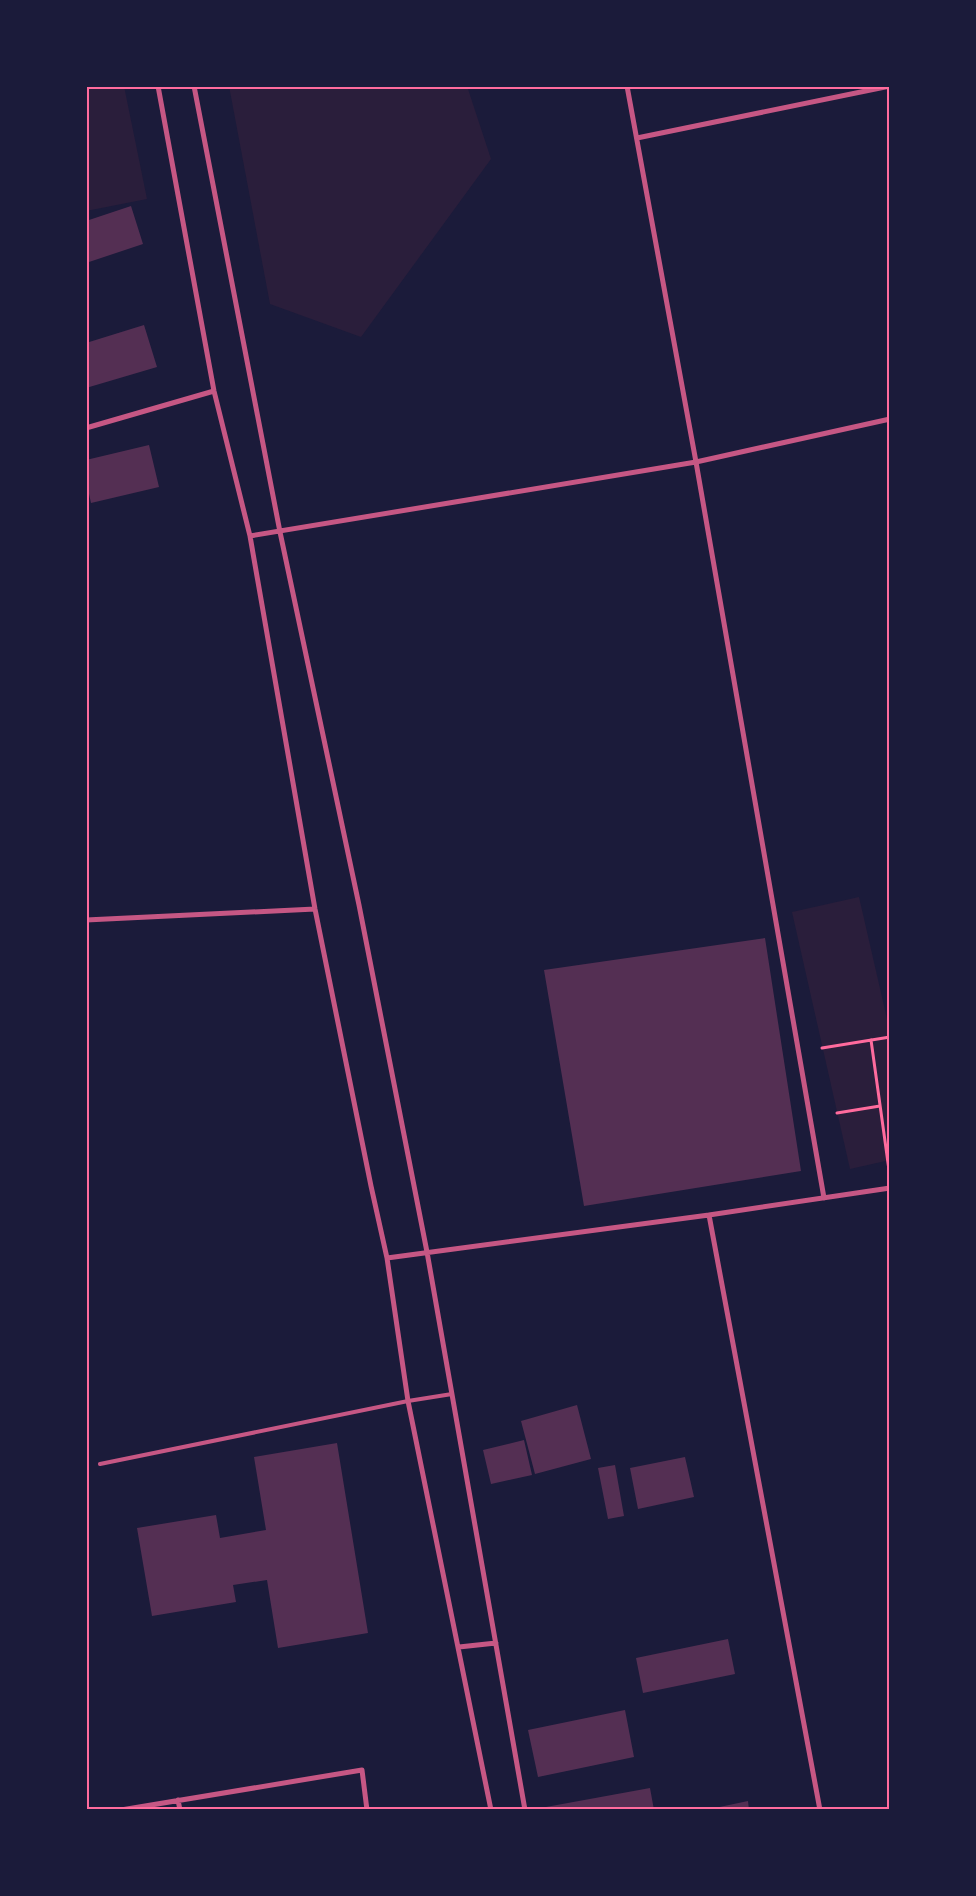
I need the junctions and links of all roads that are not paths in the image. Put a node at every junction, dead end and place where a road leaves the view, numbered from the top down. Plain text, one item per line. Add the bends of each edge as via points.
1 (158, 86) edge
2 (194, 86) edge
3 (627, 86) edge
4 (890, 86) edge
5 (637, 138) junction
6 (214, 391) junction
7 (890, 419) edge
8 (86, 428) edge
9 (696, 462) junction
10 (280, 532) junction
11 (250, 536) junction
12 (315, 909) junction
13 (86, 920) edge
14 (890, 1188) edge
15 (824, 1198) junction
16 (709, 1215) junction
17 (427, 1252) junction
18 (387, 1258) junction
19 (452, 1394) junction
20 (408, 1401) junction
21 (100, 1464) dead end
22 (496, 1643) junction
23 (459, 1647) junction
24 (178, 1800) junction
25 (121, 1810) edge
26 (180, 1810) edge
27 (367, 1810) edge
28 (491, 1810) edge
29 (525, 1810) edge
30 (820, 1810) edge

1 - 6 street
2 - 10 street
3 - 5 street
4 - 5 street
5 - 9 street
6 - 8 street
6 - 11 street
7 - 9 street
9 - 10 street
9 - 15 street
10 - 11 street
10 - 17 street via 359,905
11 - 12 street
12 - 13 street
12 - 18 street
14 - 15 street
15 - 16 street
16 - 17 street
16 - 30 street
17 - 18 street
17 - 19 street
18 - 20 street
19 - 20 lane
19 - 22 street
20 - 21 lane
20 - 23 street
22 - 23 street
22 - 29 street
23 - 28 street
24 - 25 street
24 - 26 street
24 - 27 street via 362,1770

